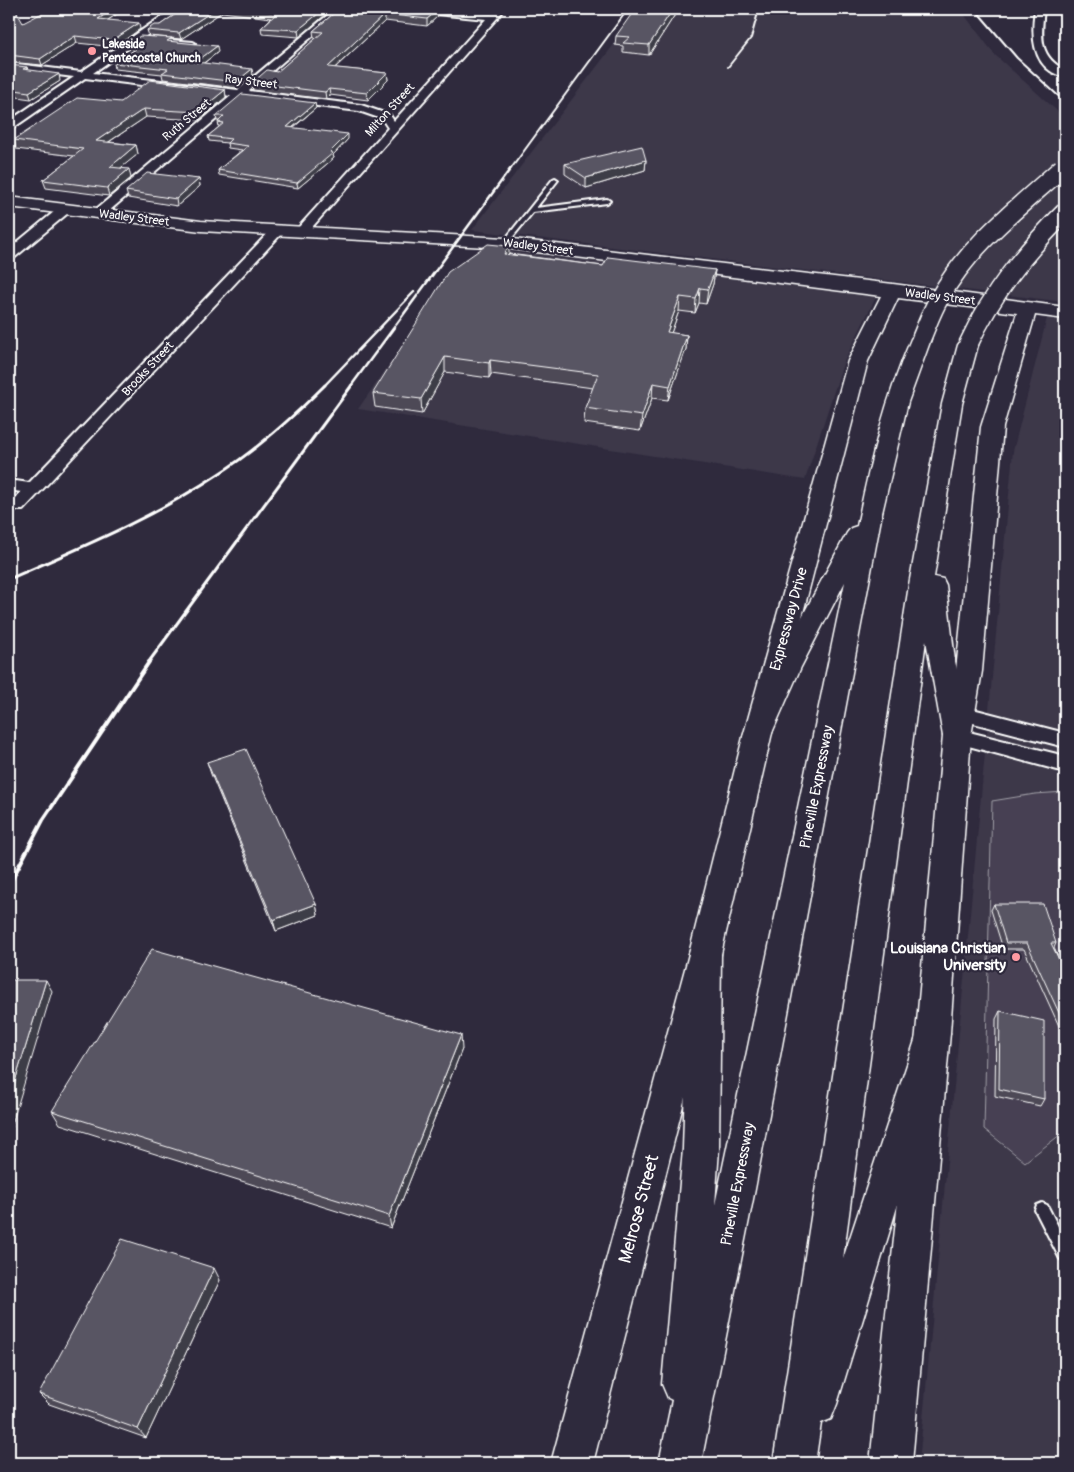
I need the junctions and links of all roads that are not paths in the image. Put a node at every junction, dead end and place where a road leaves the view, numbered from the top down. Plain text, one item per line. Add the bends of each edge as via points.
1 (179, 9) edge
2 (340, 9) edge
3 (416, 9) edge
4 (1039, 9) edge
5 (497, 13) edge
6 (156, 39) edge
7 (193, 43) edge
8 (9, 66) edge
9 (84, 74) junction
10 (1065, 74) edge
11 (240, 93) junction
12 (9, 126) edge
13 (393, 128) junction
14 (1065, 166) edge
15 (556, 180) dead end
16 (607, 201) dead end
17 (9, 202) edge
18 (64, 210) junction
19 (531, 210) junction
20 (1065, 212) edge
21 (98, 214) junction
22 (278, 230) junction
23 (302, 231) junction
24 (505, 243) junction
25 (9, 255) edge
26 (893, 290) junction
27 (1028, 308) junction
28 (1065, 313) edge
29 (9, 486) edge
30 (34, 490) junction
31 (17, 506) dead end
32 (871, 513) junction
33 (933, 523) junction
34 (959, 725) junction
35 (757, 738) junction
36 (1065, 740) edge
37 (1065, 764) edge
38 (705, 954) junction
39 (933, 1033) junction
40 (1042, 1210) dead end
41 (1065, 1254) edge
42 (572, 1463) edge
43 (676, 1463) edge
44 (680, 1463) edge
45 (794, 1463) edge
46 (799, 1463) edge
47 (891, 1463) edge

1 - 9 street via 142,38
2 - 11 street, Ruth Street
3 - 5 street
4 - 10 street via 1040,54
5 - 13 street, Milton Street
6 - 7 lane
8 - 9 street, Ray Street
9 - 11 street, Ray Street
9 - 12 street
11 - 13 street, Ray Street via 372,110 386,116
11 - 21 street, Ruth Street
13 - 23 street, Milton Street
14 - 32 main road, Pineville Expressway, bridge via 984,239 944,288 910,363 889,428
15 - 19 lane
16 - 19 lane
17 - 18 main road, Wadley Street
18 - 21 main road, Wadley Street
18 - 25 street
19 - 24 lane
20 - 33 main road, bridge via 1033,243 996,290 979,318 952,404
21 - 22 main road, Wadley Street via 201,226
22 - 23 main road, Wadley Street
22 - 30 street, Brooks Street
23 - 24 main road, Wadley Street
24 - 26 main road, Wadley Street
26 - 27 main road, Wadley Street
26 - 35 main road, Expressway Drive via 858,361
27 - 28 main road, Wadley Street
27 - 34 main road via 992,427 969,671
29 - 30 street
30 - 31 street, Brooks Street
32 - 35 main road via 788,667
32 - 44 main road, Pineville Expressway
33 - 34 main road via 935,626 942,668
33 - 45 main road
34 - 36 street
34 - 37 street
34 - 39 main road
35 - 38 main road, Expressway Drive
38 - 42 main road, Melrose Street
38 - 43 main road via 701,1149
39 - 46 main road
39 - 47 main road
40 - 41 lane

